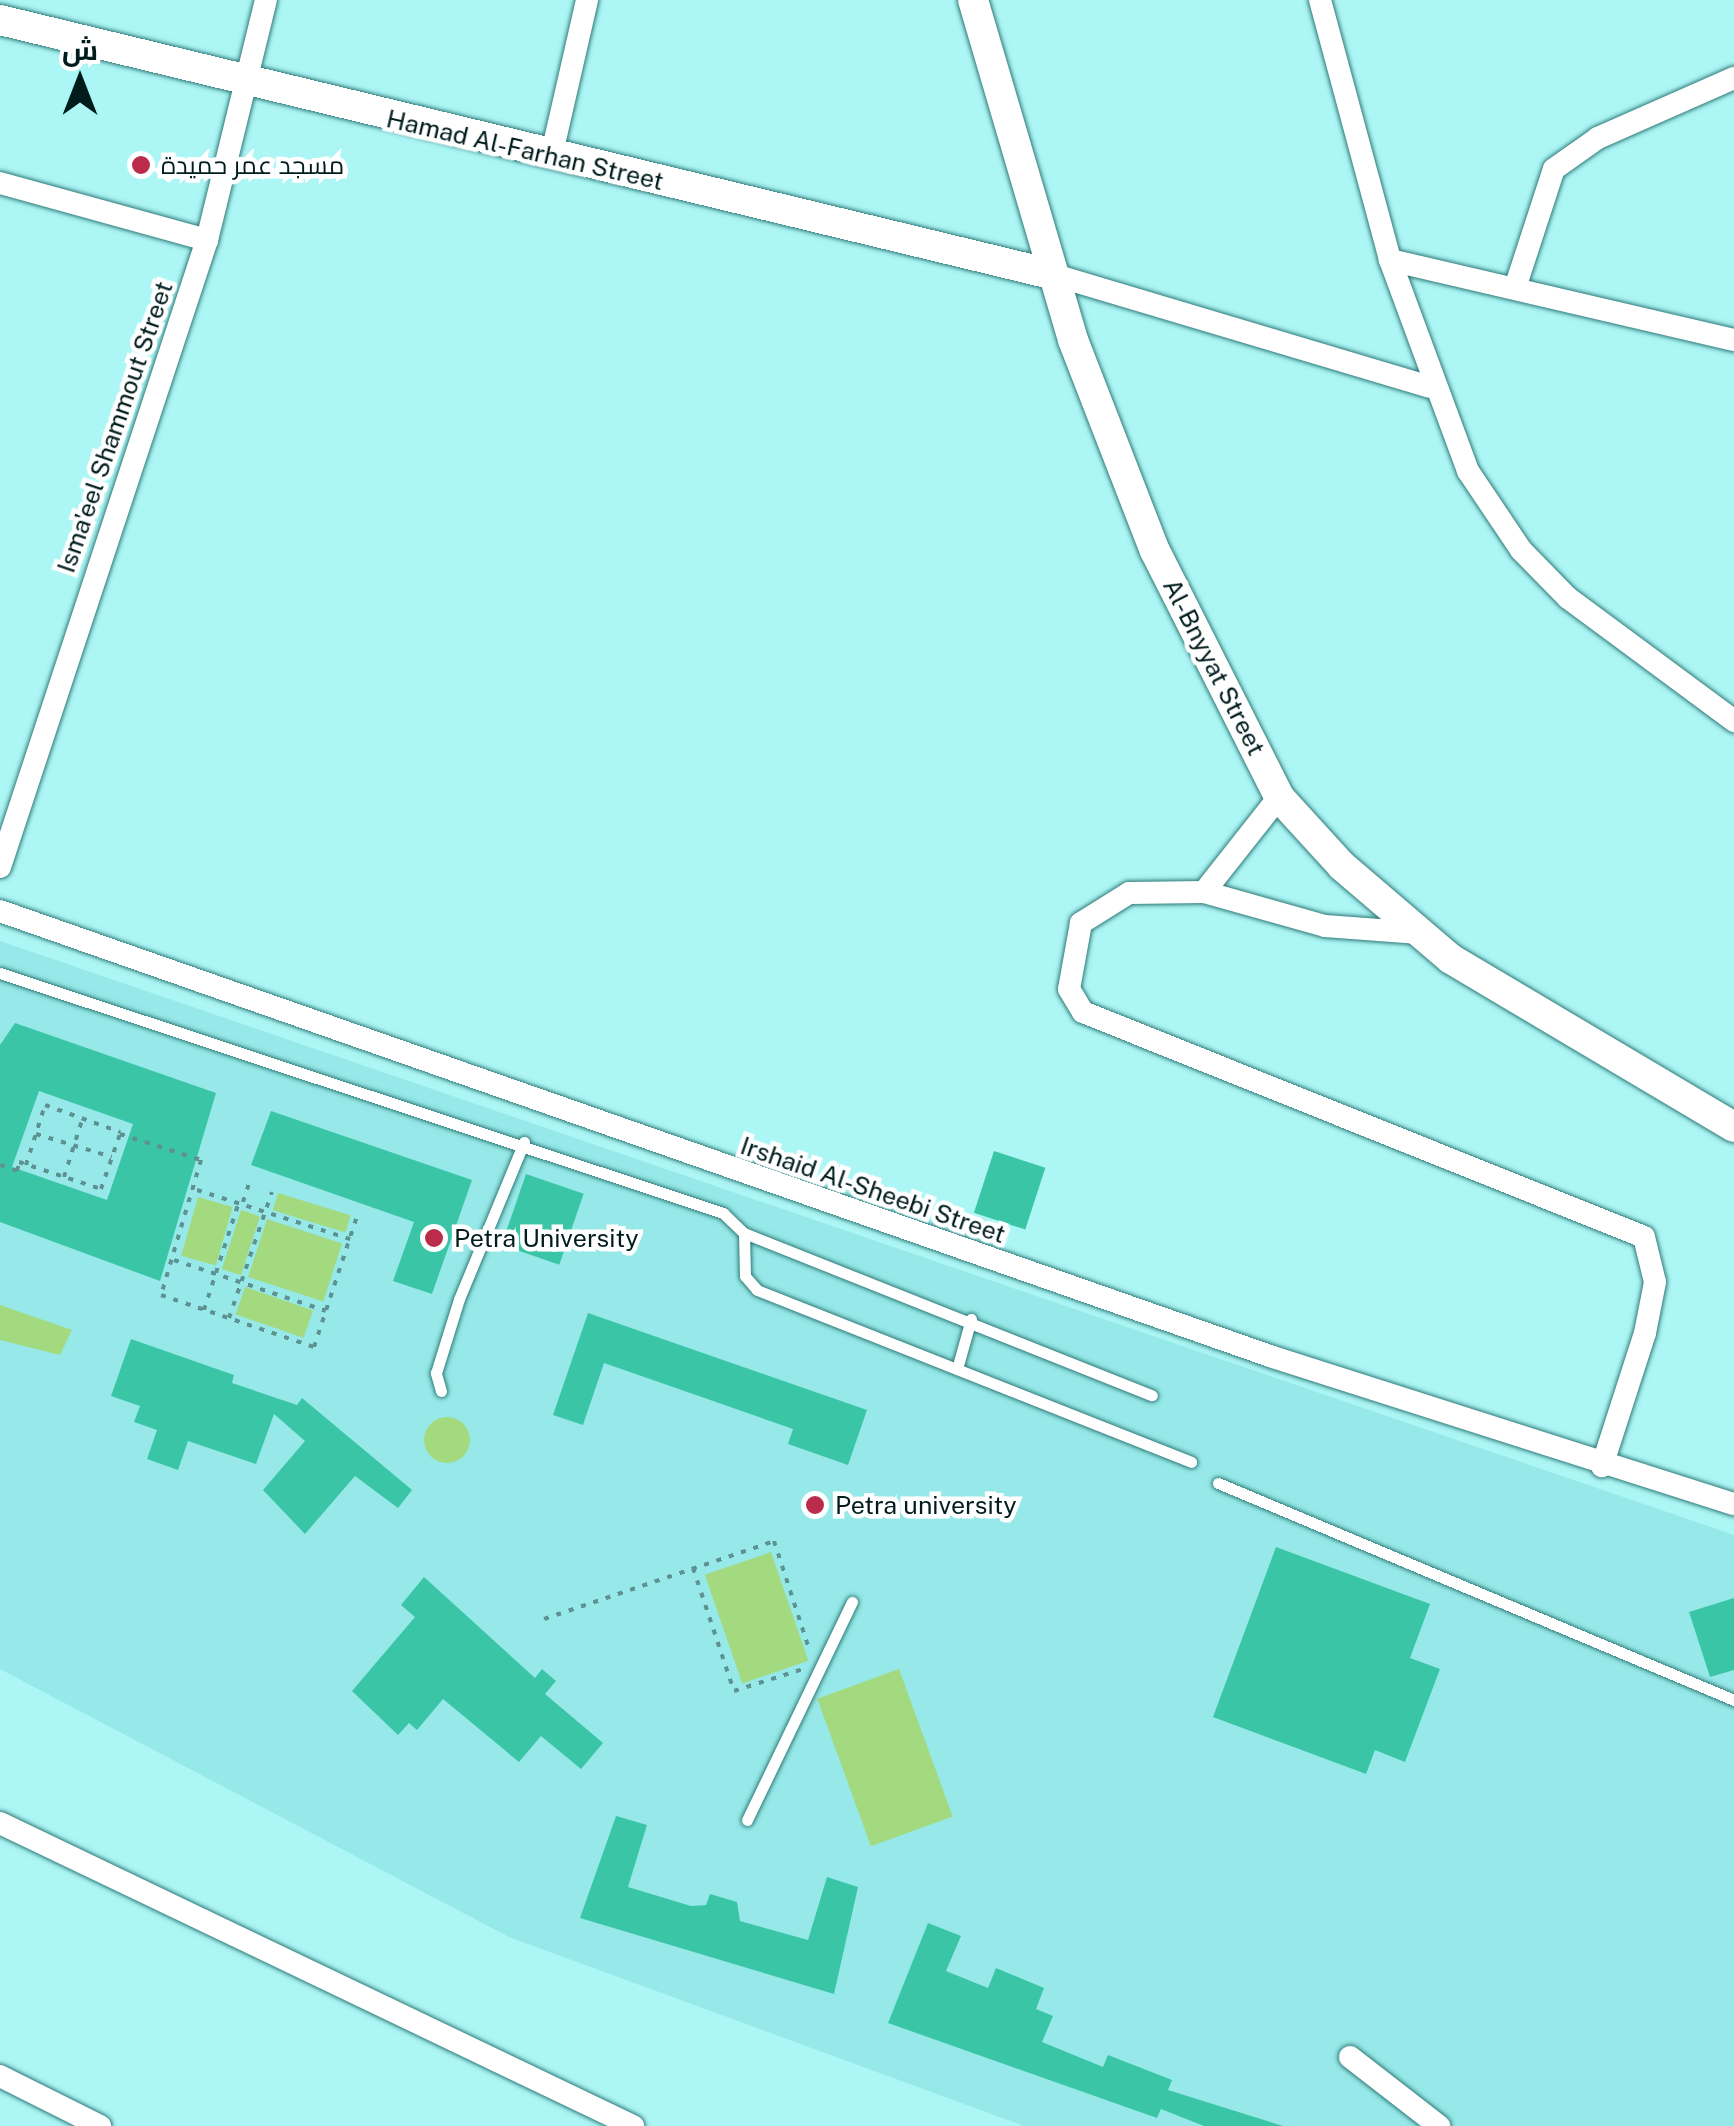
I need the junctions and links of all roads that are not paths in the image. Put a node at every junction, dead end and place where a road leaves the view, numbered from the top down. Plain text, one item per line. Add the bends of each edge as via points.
1 (266, 0) edge
2 (587, 0) edge
3 (973, 0) edge
4 (1320, 0) edge
5 (0, 20) edge
6 (1734, 78) edge
7 (249, 86) junction
8 (552, 153) junction
9 (0, 182) edge
10 (207, 240) junction
11 (1390, 260) junction
12 (1052, 274) junction
13 (1515, 288) junction
14 (1734, 340) edge
15 (1430, 388) junction
16 (1734, 721) edge
17 (1280, 797) junction
18 (0, 867) edge
19 (1204, 892) junction
20 (0, 911) edge
21 (1418, 933) junction
22 (0, 972) edge
23 (1734, 1127) edge
24 (524, 1142) junction
25 (744, 1233) junction
26 (971, 1320) junction
27 (958, 1370) junction
28 (441, 1391) dead end
29 (1152, 1394) dead end
30 (1191, 1462) dead end
31 (1602, 1466) junction
32 (1218, 1482) dead end
33 (1734, 1504) edge
34 (852, 1602) dead end
35 (1734, 1700) edge
36 (746, 1820) dead end
37 (0, 1823) edge
38 (1350, 2057) dead end
39 (0, 2076) edge
40 (100, 2126) edge
41 (633, 2126) edge
42 (1439, 2126) edge

1 - 7 street, Isma'eel Shammout Street
2 - 8 street
3 - 12 main road, Al-Bnyyat Street
4 - 11 street
5 - 7 main road, Hamad Al-Farhan Street
6 - 13 street via 1598,138 1554,169
7 - 8 main road, Hamad Al-Farhan Street
7 - 10 street, Isma'eel Shammout Street
8 - 12 main road, Hamad Al-Farhan Street
9 - 10 street
10 - 18 street, Isma'eel Shammout Street
11 - 13 street
11 - 15 street
12 - 15 street
12 - 17 main road, Al-Bnyyat Street via 1156,550
13 - 14 street
15 - 16 street via 1468,471 1521,550 1624,646
17 - 19 street
17 - 21 main road, Al-Bnyyat Street
19 - 21 street via 1325,926
19 - 31 street via 1129,893 1089,912 1068,972 1074,1002 1644,1237 1654,1253 1648,1316
20 - 31 street, Irshaid Al-Sheebi Street
21 - 23 main road, Al-Bnyyat Street
22 - 24 lane
24 - 25 lane via 723,1212
24 - 28 lane via 459,1299 436,1373
25 - 26 lane
25 - 27 lane via 745,1276 757,1290
26 - 27 lane
26 - 29 lane
27 - 30 lane
31 - 33 street, Irshaid Al-Sheebi Street
32 - 35 lane
34 - 36 lane
37 - 41 street
38 - 42 street
39 - 40 street

